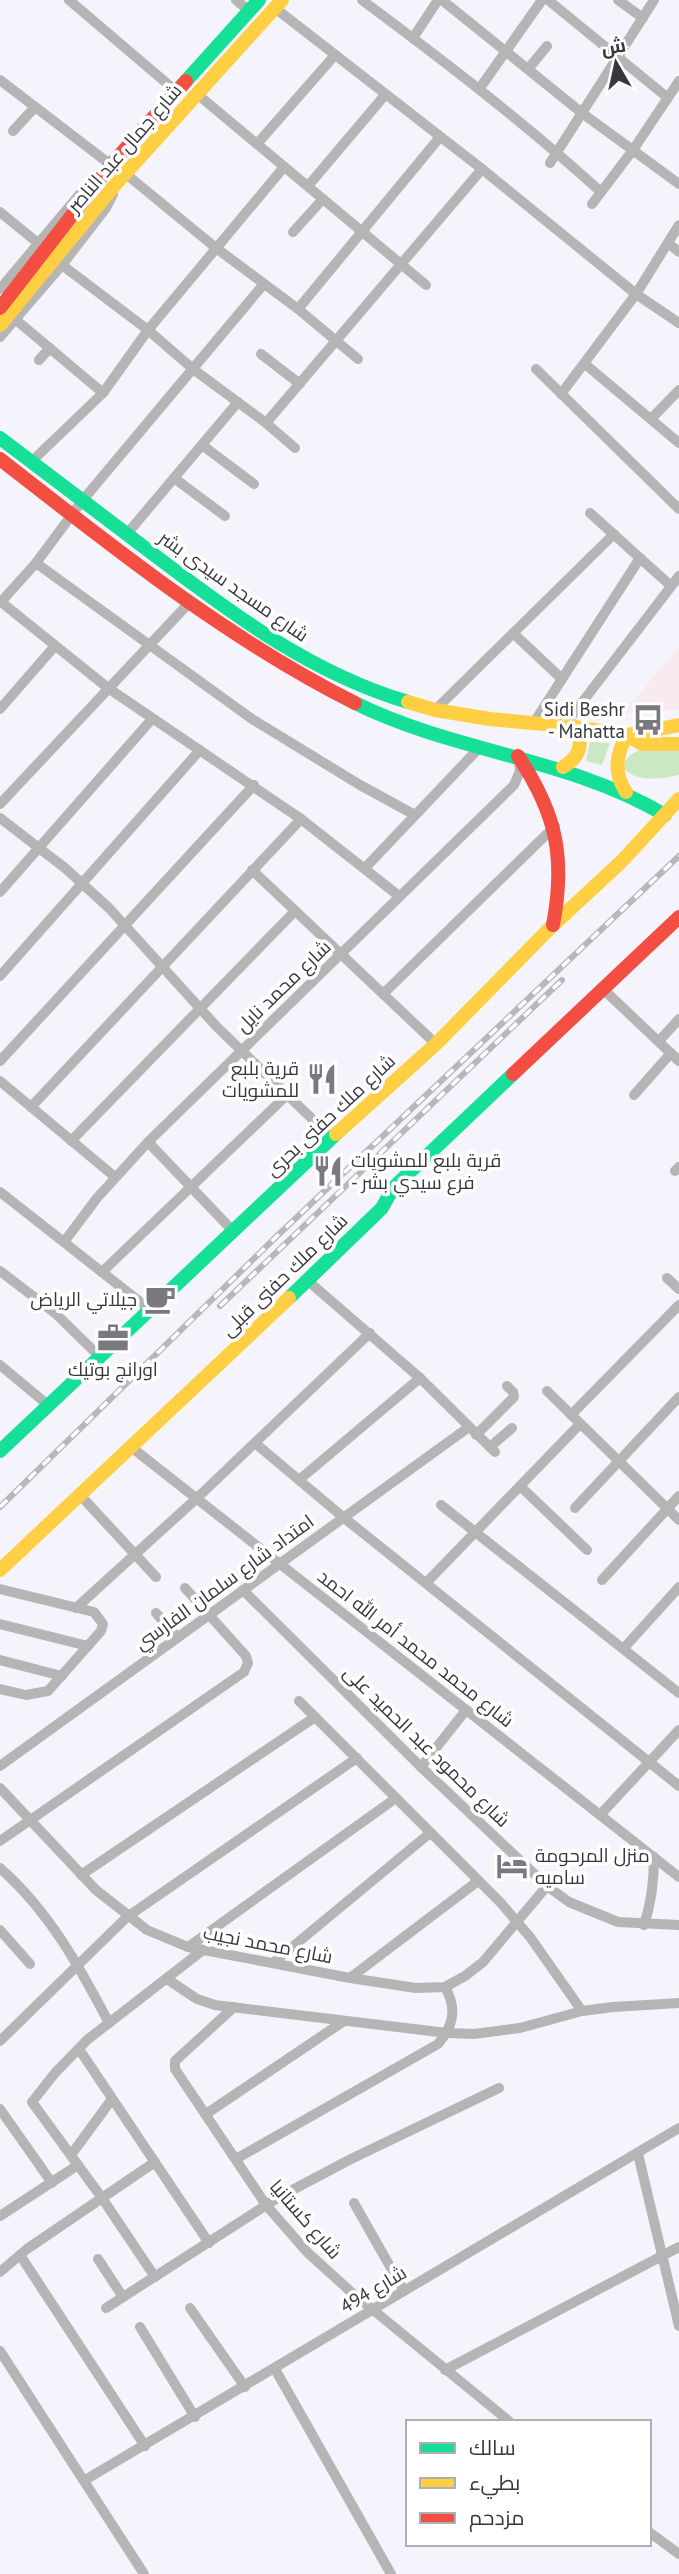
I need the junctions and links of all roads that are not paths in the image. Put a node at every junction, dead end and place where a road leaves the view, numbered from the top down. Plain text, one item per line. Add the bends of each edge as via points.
1 (69, 0) edge
2 (236, 0) edge
3 (259, 0) edge
4 (362, 0) edge
5 (440, 0) edge
6 (542, 0) edge
7 (548, 0) edge
8 (618, 0) edge
9 (654, 0) edge
10 (278, 4) edge
11 (249, 11) junction
12 (643, 18) junction
13 (413, 38) junction
14 (547, 46) dead end
15 (506, 50) junction
16 (335, 55) junction
17 (617, 56) junction
18 (529, 68) junction
19 (0, 80) edge
20 (679, 81) edge
21 (480, 88) junction
22 (177, 92) junction
23 (197, 94) junction
24 (386, 95) junction
25 (668, 98) junction
26 (35, 107) junction
27 (582, 113) junction
28 (13, 131) dead end
29 (440, 137) junction
30 (257, 144) junction
31 (633, 150) junction
32 (558, 152) junction
33 (550, 163) dead end
34 (284, 167) junction
35 (482, 169) junction
36 (108, 170) junction
37 (126, 174) junction
38 (679, 184) edge
39 (114, 186) junction
40 (307, 186) junction
41 (601, 192) junction
42 (323, 199) junction
43 (592, 204) dead end
44 (0, 212) edge
45 (679, 225) edge
46 (359, 231) junction
47 (293, 232) dead end
48 (38, 243) junction
49 (668, 243) junction
50 (216, 248) junction
51 (679, 252) edge
52 (62, 265) junction
53 (402, 265) junction
54 (263, 285) junction
55 (426, 285) dead end
56 (0, 289) edge
57 (636, 294) junction
58 (0, 308) edge
59 (298, 309) junction
60 (15, 319) junction
61 (679, 323) edge
62 (0, 325) edge
63 (148, 330) junction
64 (0, 337) edge
65 (336, 340) junction
66 (50, 348) junction
67 (261, 354) dead end
68 (358, 359) dead end
69 (39, 360) dead end
70 (585, 365) junction
71 (193, 369) junction
72 (536, 369) dead end
73 (300, 384) junction
74 (679, 390) edge
75 (103, 393) junction
76 (561, 394) junction
77 (238, 402) junction
78 (651, 419) junction
79 (266, 423) junction
80 (0, 438) edge
81 (679, 443) edge
82 (202, 446) junction
83 (295, 448) dead end
84 (0, 459) edge
85 (31, 462) junction
86 (174, 478) junction
87 (254, 484) dead end
88 (82, 501) junction
89 (679, 509) edge
90 (590, 513) dead end
91 (72, 514) junction
92 (225, 516) dead end
93 (614, 534) junction
94 (126, 535) junction
95 (639, 558) junction
96 (36, 563) junction
97 (679, 576) edge
98 (191, 584) junction
99 (671, 586) junction
100 (185, 601) junction
101 (0, 603) edge
102 (513, 633) junction
103 (148, 646) junction
104 (54, 647) junction
105 (562, 679) junction
106 (108, 688) junction
107 (0, 709) edge
108 (435, 710) junction
109 (152, 719) junction
110 (533, 724) junction
111 (679, 725) edge
112 (569, 726) junction
113 (627, 735) junction
114 (679, 744) edge
115 (480, 747) junction
116 (200, 750) junction
117 (518, 756) junction
118 (563, 767) junction
119 (254, 785) junction
120 (625, 792) junction
121 (679, 799) edge
122 (0, 804) edge
123 (415, 815) junction
124 (665, 816) junction
125 (0, 818) edge
126 (301, 819) junction
127 (555, 826) junction
128 (39, 848) junction
129 (365, 868) junction
130 (252, 870) junction
131 (82, 883) junction
132 (0, 892) edge
133 (399, 896) junction
134 (295, 911) junction
135 (679, 917) edge
136 (554, 925) junction
137 (126, 926) junction
138 (341, 954) junction
139 (162, 966) junction
140 (0, 976) edge
141 (603, 989) junction
142 (383, 994) junction
143 (200, 1009) junction
144 (679, 1019) edge
145 (659, 1041) junction
146 (436, 1044) junction
147 (241, 1051) junction
148 (675, 1057) edge
149 (0, 1061) edge
150 (0, 1081) edge
151 (287, 1095) junction
152 (634, 1095) dead end
153 (31, 1107) junction
154 (332, 1138) junction
155 (71, 1141) junction
156 (148, 1142) junction
157 (115, 1177) junction
158 (191, 1187) junction
159 (0, 1192) edge
160 (233, 1231) junction
161 (64, 1242) junction
162 (102, 1272) junction
163 (2, 1276) edge
164 (667, 1278) dead end
165 (307, 1280) junction
166 (679, 1289) edge
167 (679, 1305) edge
168 (149, 1309) junction
169 (370, 1333) junction
170 (100, 1357) junction
171 (0, 1365) edge
172 (420, 1378) junction
173 (507, 1386) dead end
174 (547, 1391) dead end
175 (679, 1397) edge
176 (48, 1405) junction
177 (571, 1415) junction
178 (580, 1424) junction
179 (512, 1428) dead end
180 (473, 1431) junction
181 (255, 1443) junction
182 (131, 1447) junction
183 (0, 1451) edge
184 (619, 1461) junction
185 (299, 1480) junction
186 (520, 1486) junction
187 (81, 1496) junction
188 (679, 1496) edge
189 (197, 1498) junction
190 (441, 1505) dead end
191 (575, 1508) dead end
192 (667, 1508) junction
193 (343, 1517) junction
194 (679, 1520) edge
195 (476, 1532) junction
196 (587, 1550) dead end
197 (135, 1555) junction
198 (280, 1563) junction
199 (0, 1570) edge
200 (156, 1577) dead end
201 (602, 1580) dead end
202 (426, 1583) junction
203 (679, 1587) edge
204 (185, 1588) dead end
205 (0, 1589) edge
206 (243, 1590) junction
207 (76, 1608) junction
208 (156, 1613) dead end
209 (208, 1614) junction
210 (0, 1624) edge
211 (177, 1637) junction
212 (88, 1646) junction
213 (624, 1648) junction
214 (0, 1660) edge
215 (62, 1675) junction
216 (0, 1689) edge
217 (679, 1693) edge
218 (299, 1701) dead end
219 (466, 1710) junction
220 (315, 1717) junction
221 (679, 1730) edge
222 (357, 1758) junction
223 (650, 1762) junction
224 (0, 1766) edge
225 (421, 1767) junction
226 (679, 1786) edge
227 (0, 1788) edge
228 (396, 1798) junction
229 (600, 1815) junction
230 (31, 1821) junction
231 (430, 1833) junction
232 (0, 1841) edge
233 (654, 1857) junction
234 (0, 1868) edge
235 (81, 1875) junction
236 (679, 1877) edge
237 (478, 1881) junction
238 (547, 1886) junction
239 (127, 1917) junction
240 (518, 1922) junction
241 (644, 1925) junction
242 (679, 1925) edge
243 (2, 1935) edge
244 (188, 1947) junction
245 (203, 1950) junction
246 (273, 1963) junction
247 (30, 1964) dead end
248 (78, 1965) junction
249 (350, 1978) junction
250 (167, 1979) junction
251 (445, 1987) junction
252 (679, 2003) edge
253 (234, 2007) junction
254 (582, 2011) junction
255 (344, 2021) junction
256 (109, 2023) junction
257 (447, 2033) junction
258 (0, 2041) edge
259 (79, 2049) junction
260 (499, 2088) dead end
261 (112, 2099) junction
262 (0, 2109) edge
263 (205, 2114) junction
264 (679, 2128) edge
265 (638, 2154) junction
266 (71, 2155) junction
267 (236, 2158) junction
268 (155, 2162) junction
269 (78, 2165) junction
270 (52, 2183) junction
271 (102, 2198) junction
272 (354, 2203) dead end
273 (266, 2205) junction
274 (0, 2216) edge
275 (209, 2243) junction
276 (679, 2247) edge
277 (20, 2255) junction
278 (662, 2256) junction
279 (98, 2259) dead end
280 (0, 2272) edge
281 (155, 2277) junction
282 (404, 2291) junction
283 (123, 2297) junction
284 (106, 2308) dead end
285 (190, 2308) dead end
286 (373, 2309) junction
287 (679, 2326) edge
288 (141, 2327) dead end
289 (0, 2351) edge
290 (275, 2369) junction
291 (445, 2370) junction
292 (245, 2387) junction
293 (195, 2417) junction
294 (508, 2420) edge
295 (145, 2446) junction
296 (85, 2480) junction
297 (651, 2533) edge
298 (679, 2554) edge
299 (144, 2574) edge
300 (391, 2574) edge

1 - 22 street
2 - 11 street
3 - 11 street, شارع جمال عبد الناصر
4 - 13 street
5 - 13 street
5 - 15 street
6 - 15 street
7 - 17 street
8 - 12 street
9 - 12 street
10 - 16 street
10 - 23 street, شارع جمال عبد الناصر
11 - 22 street, شارع جمال عبد الناصر
12 - 17 street
13 - 21 street
14 - 18 street
15 - 18 street
15 - 21 street
16 - 24 street
16 - 30 street
17 - 25 street
17 - 27 street
18 - 27 street
19 - 26 street
20 - 25 street
21 - 32 street
22 - 36 street, شارع جمال عبد الناصر
23 - 30 street
23 - 37 street, شارع جمال عبد الناصر
24 - 29 street
24 - 40 street
25 - 31 street
26 - 28 street
26 - 36 street
27 - 31 street
27 - 32 street
29 - 35 street
29 - 46 street
30 - 34 street
31 - 38 street
31 - 41 street
32 - 33 street
32 - 41 street
34 - 40 street
34 - 50 street
35 - 53 street
35 - 57 street
36 - 48 street via 83,190
36 - 58 street, شارع جمال عبد الناصر
37 - 39 street, شارع جمال عبد الناصر
37 - 50 street
39 - 52 street via 106,208
39 - 62 street, شارع جمال عبد الناصر
40 - 42 street
41 - 43 street
42 - 46 street
42 - 47 street
44 - 48 street
45 - 49 street
46 - 53 street
46 - 59 street
48 - 56 street
49 - 51 street
49 - 57 street
50 - 54 street
50 - 63 street
52 - 60 street
52 - 63 street
53 - 55 street
53 - 65 street
54 - 59 street
54 - 71 street
57 - 61 street
57 - 70 street
59 - 65 street
60 - 64 street
60 - 66 street
63 - 71 street
63 - 75 street
65 - 68 street
65 - 73 street
66 - 69 street
66 - 75 street
67 - 73 street
70 - 76 street
70 - 78 street
71 - 77 street
71 - 88 street
72 - 76 street
73 - 79 street
74 - 78 street
75 - 85 street
76 - 89 street
77 - 79 street
77 - 82 street
78 - 81 street
79 - 83 street
80 - 85 street, شارع مسجد سيدى بشر
82 - 86 street
82 - 87 street
84 - 91 street, شارع مسجد سيدى بشر
85 - 88 street, شارع مسجد سيدى بشر
86 - 92 street
86 - 94 street
88 - 91 street
88 - 94 street, شارع مسجد سيدى بشر
90 - 93 street
91 - 96 street
91 - 100 street, شارع مسجد سيدى بشر
93 - 95 street
93 - 102 street
94 - 98 street, شارع مسجد سيدى بشر
95 - 99 street
95 - 105 street
96 - 101 street
96 - 103 street
97 - 99 street
98 - 100 street
98 - 108 street, شارع مسجد سيدى بشر via 310,662 391,697
99 - 112 street
100 - 103 street
100 - 115 street, شارع مسجد سيدى بشر via 361,705
101 - 104 street
102 - 105 street
102 - 108 street
103 - 106 street
103 - 123 street via 294,746
104 - 106 street
104 - 107 street
105 - 110 street
106 - 109 street
106 - 122 street
108 - 110 street, شارع مسجد سيدى بشر
109 - 116 street
109 - 128 street
110 - 112 street, شارع مسجد سيدى بشر
111 - 113 street, شارع مسجد سيدى بشر
112 - 113 street, شارع مسجد سيدى بشر
112 - 118 street via 580,733 580,750
113 - 114 street via 642,744
113 - 120 street via 616,763
115 - 117 street, شارع مسجد سيدى بشر
115 - 123 street
116 - 119 street
116 - 131 street
117 - 118 street, شارع مسجد سيدى بشر
117 - 127 street via 540,789
117 - 133 street, شارع محمد نايل via 520,771 514,785
118 - 120 street, شارع مسجد سيدى بشر
119 - 126 street
119 - 137 street
120 - 124 street, شارع مسجد سيدى بشر
121 - 124 street, شارع ملك حفنى بحرى
123 - 129 street
124 - 136 street, شارع ملك حفنى بحرى
125 - 128 street
126 - 129 street
126 - 130 street
127 - 136 street via 561,876
127 - 142 street
128 - 131 street
128 - 132 street
129 - 133 street
130 - 134 street
130 - 139 street
131 - 137 street
131 - 140 street
133 - 138 street, شارع محمد نايل
134 - 138 street
134 - 143 street
135 - 141 street, شارع ملك حفنى قبلى
136 - 146 street, شارع ملك حفنى بحرى
137 - 139 street
137 - 149 street
138 - 142 street
138 - 147 street, شارع محمد نايل
139 - 143 street
139 - 153 street
141 - 145 street
141 - 165 street, شارع ملك حفنى قبلى via 393,1188 382,1208
142 - 146 street
143 - 147 street
143 - 155 street
144 - 145 street
145 - 148 street
146 - 154 street, شارع ملك حفنى بحرى
147 - 151 street
147 - 156 street, شارع محمد نايل
148 - 152 street
150 - 153 street
151 - 154 street
151 - 158 street
153 - 155 street
154 - 160 street, شارع ملك حفنى بحرى
155 - 157 street
156 - 157 street, شارع محمد نايل
156 - 158 street
157 - 161 street, شارع محمد نايل
158 - 160 street
158 - 162 street
159 - 161 street
160 - 168 street, شارع ملك حفنى بحرى
161 - 162 street
162 - 168 street
163 - 170 street via 55,1313
164 - 166 street
165 - 169 street
165 - 182 street, شارع ملك حفنى قبلى
167 - 177 street
168 - 170 street, شارع ملك حفنى بحرى
169 - 172 street
169 - 181 street
170 - 176 street, شارع ملك حفنى بحرى
171 - 176 street
172 - 180 street
172 - 185 street
173 - 180 street, امتداد شارع سلمان الفارسي via 514,1397
174 - 177 street
175 - 184 street
176 - 183 street, شارع ملك حفنى بحرى
177 - 178 street
178 - 184 street
178 - 186 street
179 - 180 street via 493,1450
180 - 193 street, امتداد شارع سلمان الفارسي
181 - 185 street
181 - 189 street
182 - 187 street, شارع ملك حفنى قبلى
182 - 189 street, شارع محمد محمد أمر الله احمد
184 - 191 street
184 - 192 street
185 - 193 street
186 - 195 street
186 - 196 street
187 - 197 street
187 - 199 street, شارع ملك حفنى قبلى
188 - 192 street
189 - 197 street
189 - 198 street, شارع محمد محمد أمر الله احمد
190 - 195 street
192 - 194 street
192 - 201 street
193 - 198 street, امتداد شارع سلمان الفارسي
193 - 202 street
195 - 202 street
195 - 213 street
197 - 200 street
197 - 207 street
198 - 206 street, امتداد شارع سلمان الفارسي
198 - 219 street, شارع محمد محمد أمر الله احمد
202 - 223 street
203 - 213 street
204 - 209 street
205 - 207 street
206 - 209 street, امتداد شارع سلمان الفارسي
206 - 225 street, شارع محمود عبد الحميد على
207 - 212 street via 94,1612 103,1624
208 - 211 street
209 - 211 street, امتداد شارع سلمان الفارسي
209 - 230 street via 246,1656 244,1672
210 - 212 street
211 - 224 street, امتداد شارع سلمان الفارسي
212 - 215 street
213 - 217 street
214 - 215 street
215 - 216 street via 41,1694
218 - 220 street
219 - 225 street
219 - 229 street, شارع محمد محمد أمر الله احمد
220 - 222 street
220 - 235 street
221 - 223 street
222 - 228 street
222 - 239 street
223 - 226 street
223 - 229 street
225 - 238 street, شارع محمود عبد الحميد على
227 - 230 street, شارع محمد نجيب
228 - 231 street
228 - 244 street
229 - 233 street, شارع محمد محمد أمر الله احمد
230 - 232 street
230 - 235 street, شارع محمد نجيب
231 - 237 street
231 - 246 street
233 - 236 street, شارع محمد محمد أمر الله احمد
233 - 241 street via 651,1903
234 - 248 street via 44,1915
235 - 239 street, شارع محمد نجيب
237 - 240 street
237 - 249 street
238 - 240 street
238 - 241 street, شارع محمود عبد الحميد على via 569,1902 618,1922
239 - 244 street, شارع محمد نجيب
239 - 248 street
240 - 251 street via 483,1962
240 - 254 street
241 - 242 street, شارع محمود عبد الحميد على
243 - 247 street
244 - 245 street, شارع محمد نجيب
245 - 246 street, شارع محمد نجيب
245 - 250 street
246 - 249 street, شارع محمد نجيب
248 - 256 street
248 - 258 street
249 - 251 street, شارع محمد نجيب via 416,1988
250 - 253 street via 197,1999
250 - 256 street
251 - 257 street via 453,2010
252 - 254 street
253 - 255 street
253 - 263 street, شارع كستانيا via 174,2063
254 - 257 street via 520,2028
255 - 257 street
255 - 263 street
256 - 259 street
257 - 267 street via 426,2052
259 - 261 street
259 - 266 street via 32,2102
260 - 273 street
261 - 266 street
261 - 268 street
262 - 270 street
263 - 267 street, شارع كستانيا
264 - 265 street, شارع 494
265 - 278 street
265 - 282 street, شارع 494
266 - 269 street
267 - 273 street, شارع كستانيا
268 - 271 street
268 - 275 street
269 - 270 street
269 - 271 street
270 - 274 street
271 - 277 street
271 - 281 street
272 - 282 street
273 - 275 street
273 - 286 street, شارع كستانيا via 321,2265
275 - 281 street
276 - 278 street
277 - 280 street
277 - 295 street
278 - 287 street
278 - 291 street
279 - 283 street
281 - 283 street
282 - 286 street, شارع 494
283 - 284 street
285 - 292 street
286 - 290 street, شارع 494
286 - 291 street, شارع كستانيا
288 - 293 street
289 - 296 street
290 - 292 street, شارع 494
290 - 300 street
291 - 294 street, شارع كستانيا
292 - 293 street, شارع 494
293 - 295 street, شارع 494
295 - 296 street, شارع 494
296 - 299 street
297 - 298 street

